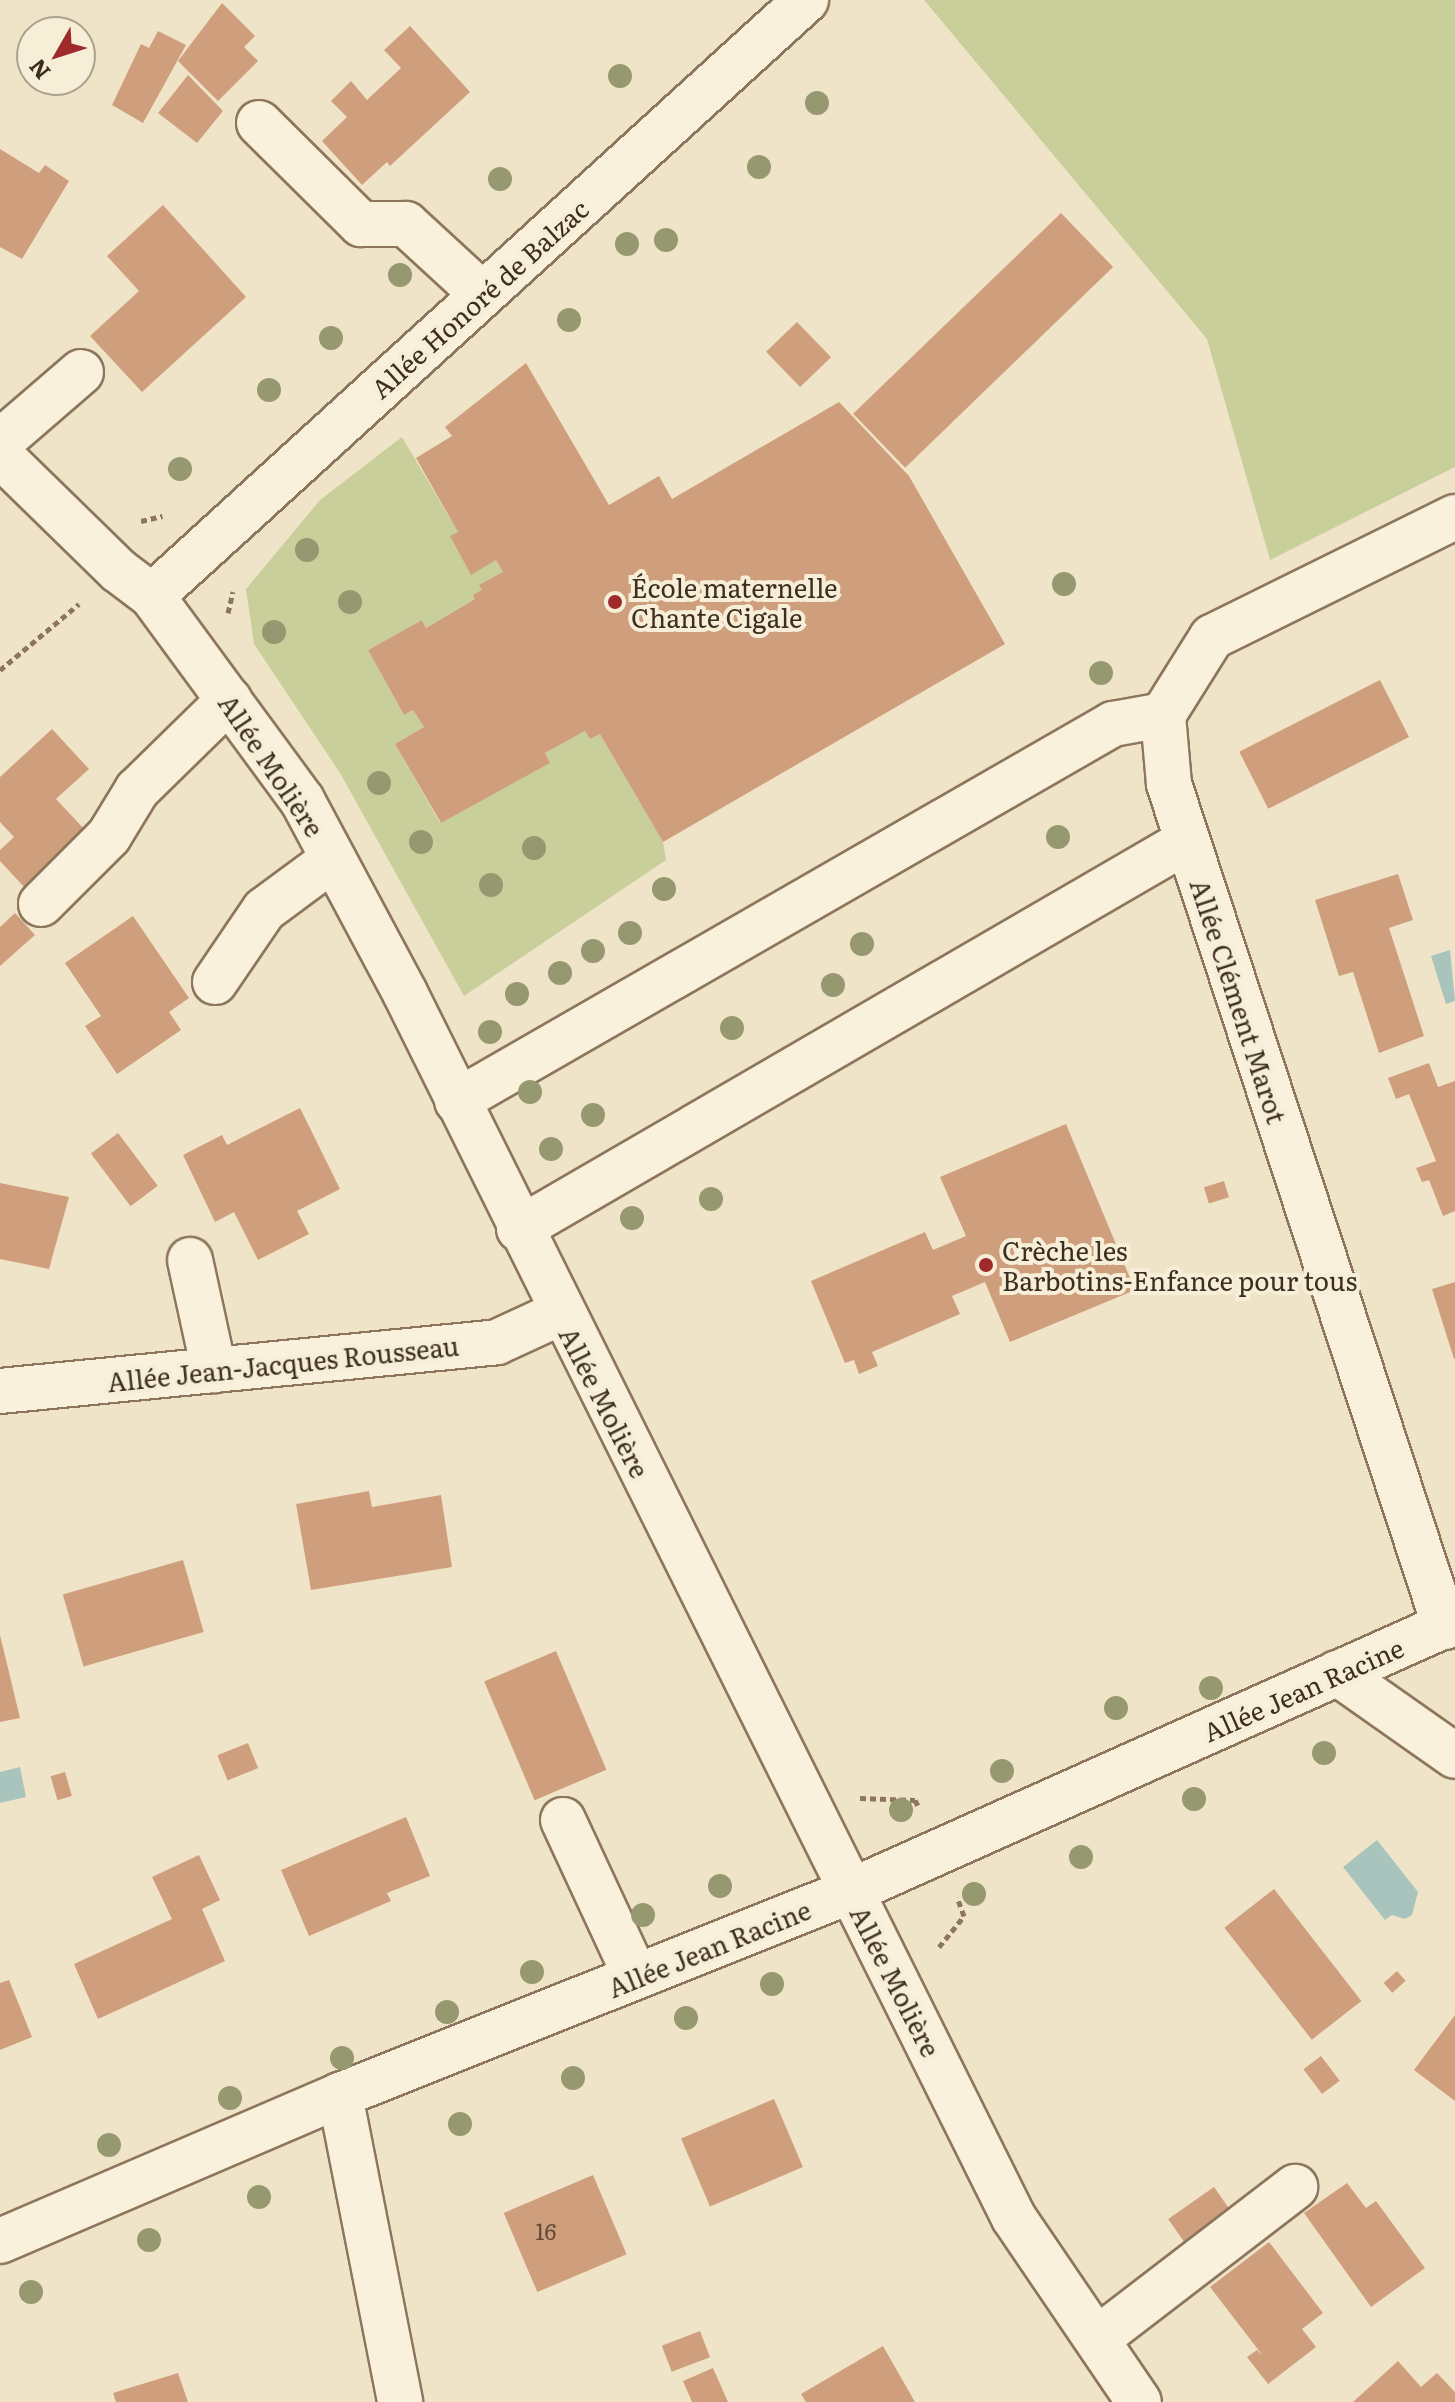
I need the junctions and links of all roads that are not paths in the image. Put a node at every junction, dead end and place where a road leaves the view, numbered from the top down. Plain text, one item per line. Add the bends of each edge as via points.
1 (806, 0) edge
2 (259, 123) dead end
3 (482, 294) junction
4 (81, 372) dead end
5 (0, 442) edge
6 (0, 455) edge
7 (1455, 517) edge
8 (136, 583) junction
9 (229, 700) junction
10 (1163, 715) junction
11 (1187, 841) junction
12 (333, 859) junction
13 (41, 904) dead end
14 (215, 982) dead end
15 (457, 1101) junction
16 (519, 1229) junction
17 (190, 1260) dead end
18 (560, 1313) junction
19 (214, 1370) junction
20 (0, 1391) edge
21 (1450, 1624) edge
22 (1337, 1673) junction
23 (1455, 1756) edge
24 (563, 1820) dead end
25 (851, 1891) junction
26 (636, 1977) junction
27 (340, 2095) junction
28 (1295, 2187) dead end
29 (0, 2241) edge
30 (1097, 2339) junction
31 (400, 2402) edge
32 (1139, 2402) edge

1 - 3 street, Allée Honoré de Balzac
2 - 3 street via 361,224 406,224
3 - 8 street, Allée Honoré de Balzac
4 - 5 street
6 - 8 street, Allée Molière
7 - 10 street via 1212,637
8 - 9 street, Allée Molière
9 - 12 street, Allée Molière via 302,800
9 - 13 street via 137,790 109,836
10 - 11 street, Allée Clément Marot via 1169,784
10 - 15 street via 1113,724
11 - 16 street
11 - 21 street, Allée Clément Marot
12 - 14 street via 264,910
12 - 15 street, Allée Molière
15 - 16 street, Allée Molière
16 - 18 street, Allée Molière
17 - 19 street
18 - 19 street, Allée Jean-Jacques Rousseau via 497,1342
18 - 25 street, Allée Molière
19 - 20 street, Allée Jean-Jacques Rousseau
21 - 22 street, Allée Jean Racine
22 - 23 street
22 - 25 street, Allée Jean Racine
24 - 26 street
25 - 26 street, Allée Jean Racine
25 - 30 street, Allée Molière via 1014,2218
26 - 27 street, Allée Jean Racine
27 - 29 street, Allée Jean Racine
27 - 31 street
28 - 30 street
30 - 32 street, Allée Molière

